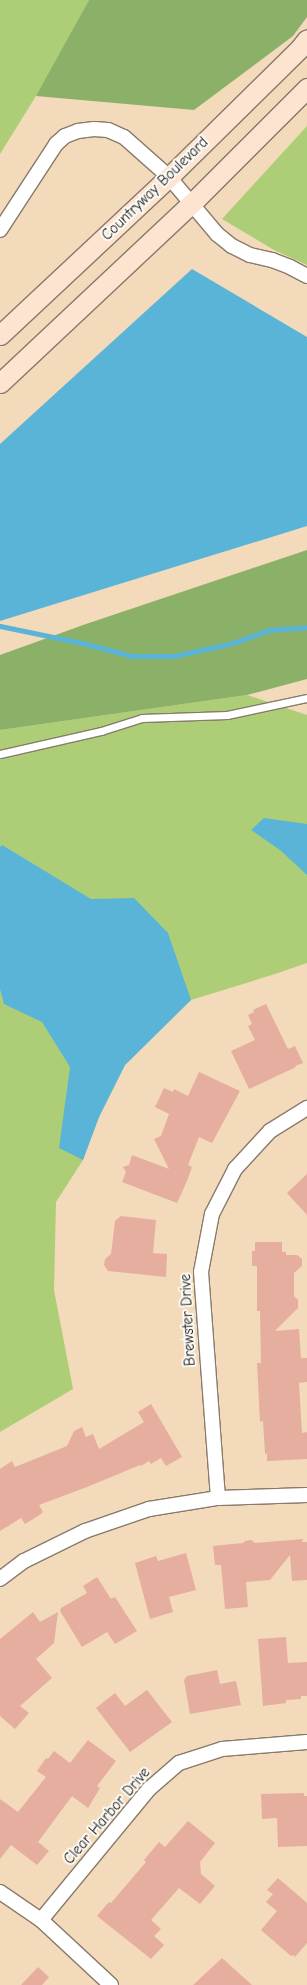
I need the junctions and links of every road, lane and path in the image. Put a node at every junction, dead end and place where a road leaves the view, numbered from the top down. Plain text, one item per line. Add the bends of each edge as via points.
1 (305, 47) edge
2 (307, 88) edge
3 (169, 177) junction
4 (192, 203) junction
5 (0, 230) edge
6 (307, 276) edge
7 (0, 336) edge
8 (0, 383) edge
9 (307, 698) edge
10 (0, 754) edge
11 (307, 1108) edge
12 (307, 1495) edge
13 (218, 1498) junction
14 (0, 1579) edge
15 (307, 1742) edge
16 (0, 1892) edge
17 (41, 1920) junction
18 (111, 1985) edge

1 - 3 street, Countryway Boulevard
2 - 4 street
3 - 4 street
3 - 5 street via 124,137 108,130 78,131 65,136 56,144
3 - 7 street, Countryway Boulevard
4 - 6 street via 217,234 232,246 250,255 290,266
4 - 8 street
9 - 10 lane via 227,715 142,718 101,731
11 - 13 street, Brewster Drive via 270,1131 235,1169 212,1214 201,1272
12 - 13 street
13 - 14 street via 149,1509 85,1530 24,1562
15 - 17 street, Clear Harbor Drive via 222,1749 179,1764 149,1789
16 - 17 street
17 - 18 street

